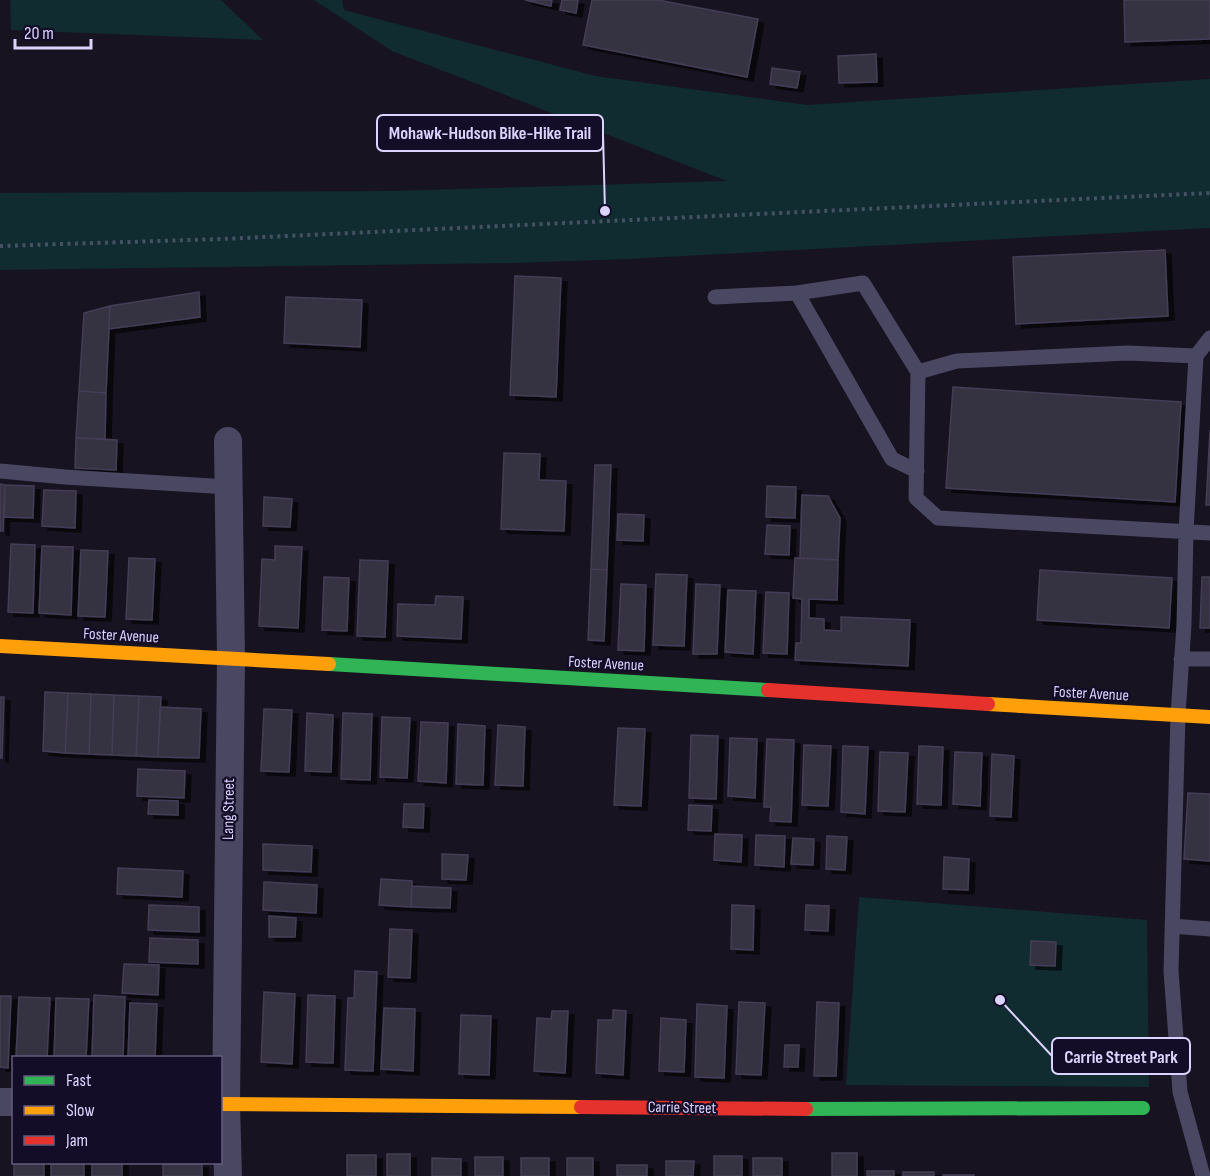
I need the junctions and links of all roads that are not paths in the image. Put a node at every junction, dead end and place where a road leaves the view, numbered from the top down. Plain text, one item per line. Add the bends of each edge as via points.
1 (797, 293) junction
2 (715, 297) dead end
3 (1210, 338) edge
4 (1196, 356) junction
5 (918, 372) junction
6 (228, 441) dead end
7 (0, 471) edge
8 (917, 471) junction
9 (228, 487) junction
10 (1186, 531) junction
11 (1210, 533) edge
12 (0, 646) edge
13 (231, 658) junction
14 (1181, 659) junction
15 (1210, 659) edge
16 (1178, 715) junction
17 (1210, 717) edge
18 (1172, 926) junction
19 (1210, 929) edge
20 (223, 1104) edge
21 (1143, 1108) dead end
22 (228, 1176) edge
23 (1203, 1176) edge

1 - 2 lane
1 - 5 lane via 862,283
1 - 8 lane via 892,459
3 - 4 lane
4 - 5 lane via 1128,353 957,361
4 - 10 lane
5 - 8 lane
6 - 9 street, Lang Street
7 - 9 lane
8 - 10 lane via 916,498 938,518
9 - 13 street, Lang Street
10 - 11 lane
10 - 14 lane
12 - 13 street, Foster Avenue
13 - 16 street, Foster Avenue
13 - 20 street, Lang Street
14 - 15 lane
14 - 16 lane
16 - 17 street, Foster Avenue
16 - 18 lane
18 - 19 lane
18 - 23 lane via 1171,971 1180,1092
20 - 21 street, Carrie Street
20 - 22 street, Lang Street

